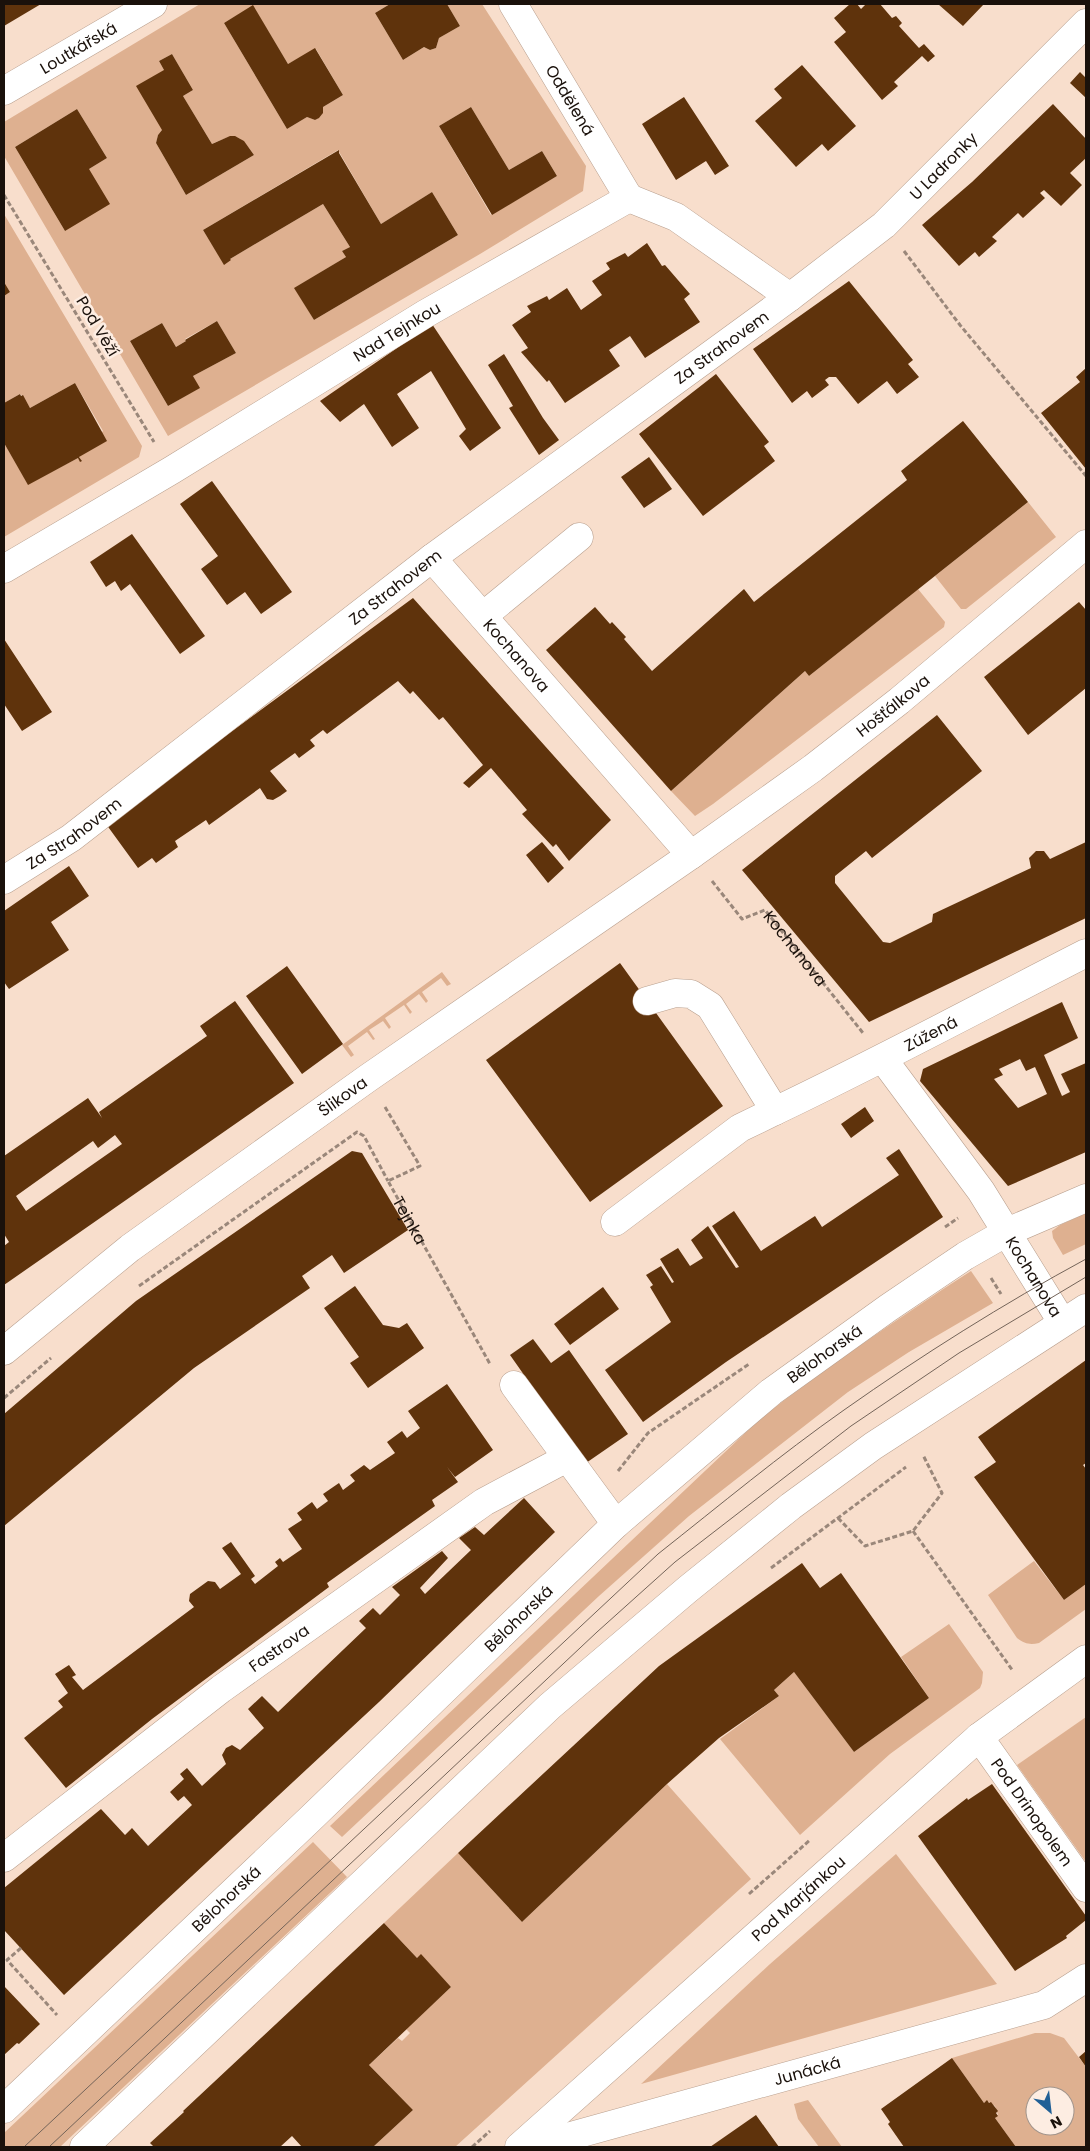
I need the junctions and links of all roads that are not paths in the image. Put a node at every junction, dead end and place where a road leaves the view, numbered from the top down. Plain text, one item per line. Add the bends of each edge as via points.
1 (153, 4) edge
2 (513, 4) edge
3 (1086, 23) edge
4 (4, 91) edge
5 (629, 198) junction
6 (790, 297) junction
7 (579, 537) dead end
8 (1086, 544) edge
9 (432, 558) junction
10 (4, 569) edge
11 (483, 616) junction
12 (691, 855) junction
13 (4, 880) edge
14 (1086, 954) edge
15 (647, 1001) dead end
16 (883, 1059) junction
17 (775, 1111) junction
18 (1086, 1198) edge
19 (615, 1222) dead end
20 (1007, 1232) junction
21 (1086, 1308) edge
22 (1062, 1322) junction
23 (4, 1351) edge
24 (504, 1378) road end
25 (567, 1458) junction
26 (616, 1524) junction
27 (1082, 1671) edge
28 (979, 1737) junction
29 (4, 1858) edge
30 (1086, 1888) edge
31 (1086, 1978) edge
32 (4, 2109) edge
33 (87, 2146) edge
34 (520, 2147) edge

1 - 4 street, Loutkářská
2 - 5 street, Oddělená
3 - 6 street, U Ladronky via 884,225
5 - 6 street via 676,217
5 - 10 street, Nad Tejnkou via 425,314
6 - 9 street, Za Strahovem
7 - 11 street
8 - 12 street, Hošťálkova via 891,707 813,768
9 - 11 street, Kochanova
9 - 13 street, Za Strahovem via 71,838
11 - 12 street, Kochanova
12 - 23 street, Šlikova via 368,1078 130,1248
14 - 16 street, Zúžená
15 - 17 street via 675,993 692,994 710,1006
16 - 17 street, Zúžená
16 - 20 street, Kochanova via 981,1190
17 - 19 street, Zúžená via 740,1128
18 - 20 street, Bělohorská
20 - 22 street, Kochanova
20 - 26 street, Bělohorská via 888,1308 771,1392
21 - 22 street
22 - 33 street via 873,1446 791,1506 688,1589 550,1706
24 - 25 street
25 - 26 street
25 - 29 street, Fastrova via 468,1513 221,1689
26 - 32 street, Bělohorská
27 - 28 street, Pod Marjánkou
28 - 30 street, Pod Drinopolem
28 - 34 street, Pod Marjánkou
31 - 34 street, Junácká via 1044,2005 571,2136

